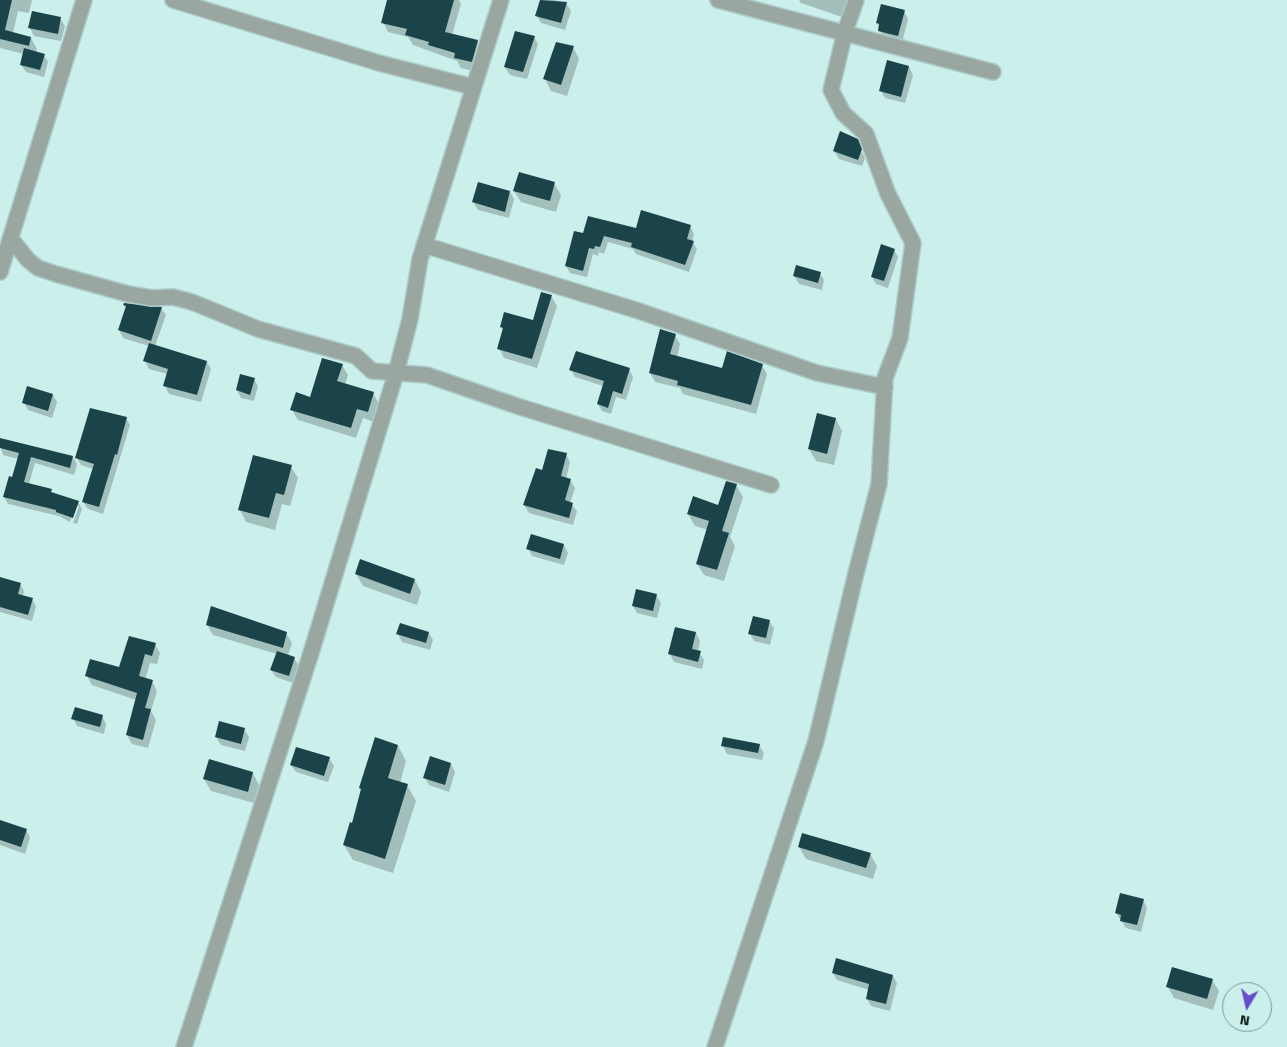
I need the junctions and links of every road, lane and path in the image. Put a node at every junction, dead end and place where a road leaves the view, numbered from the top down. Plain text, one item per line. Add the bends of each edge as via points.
1 (84, 0) edge
2 (173, 0) edge
3 (501, 0) edge
4 (718, 0) edge
5 (856, 0) edge
6 (845, 32) junction
7 (993, 72) dead end
8 (474, 87) junction
9 (12, 240) junction
10 (424, 245) junction
11 (0, 272) edge
12 (396, 373) junction
13 (885, 387) junction
14 (771, 485) dead end
15 (184, 1047) edge
16 (715, 1047) edge

1 - 9 street
2 - 8 street via 379,63
3 - 8 street
4 - 6 street
5 - 6 street
6 - 7 street
6 - 13 street via 831,90 843,113 866,134 888,194 913,243 900,338 885,378
8 - 10 street
9 - 11 street
9 - 12 street via 38,268 128,294 173,297 192,302 258,329 356,356 372,371
10 - 12 street
10 - 13 street via 640,311 817,373
12 - 14 street via 428,375
12 - 15 street via 311,653
13 - 16 street via 880,484 816,741

